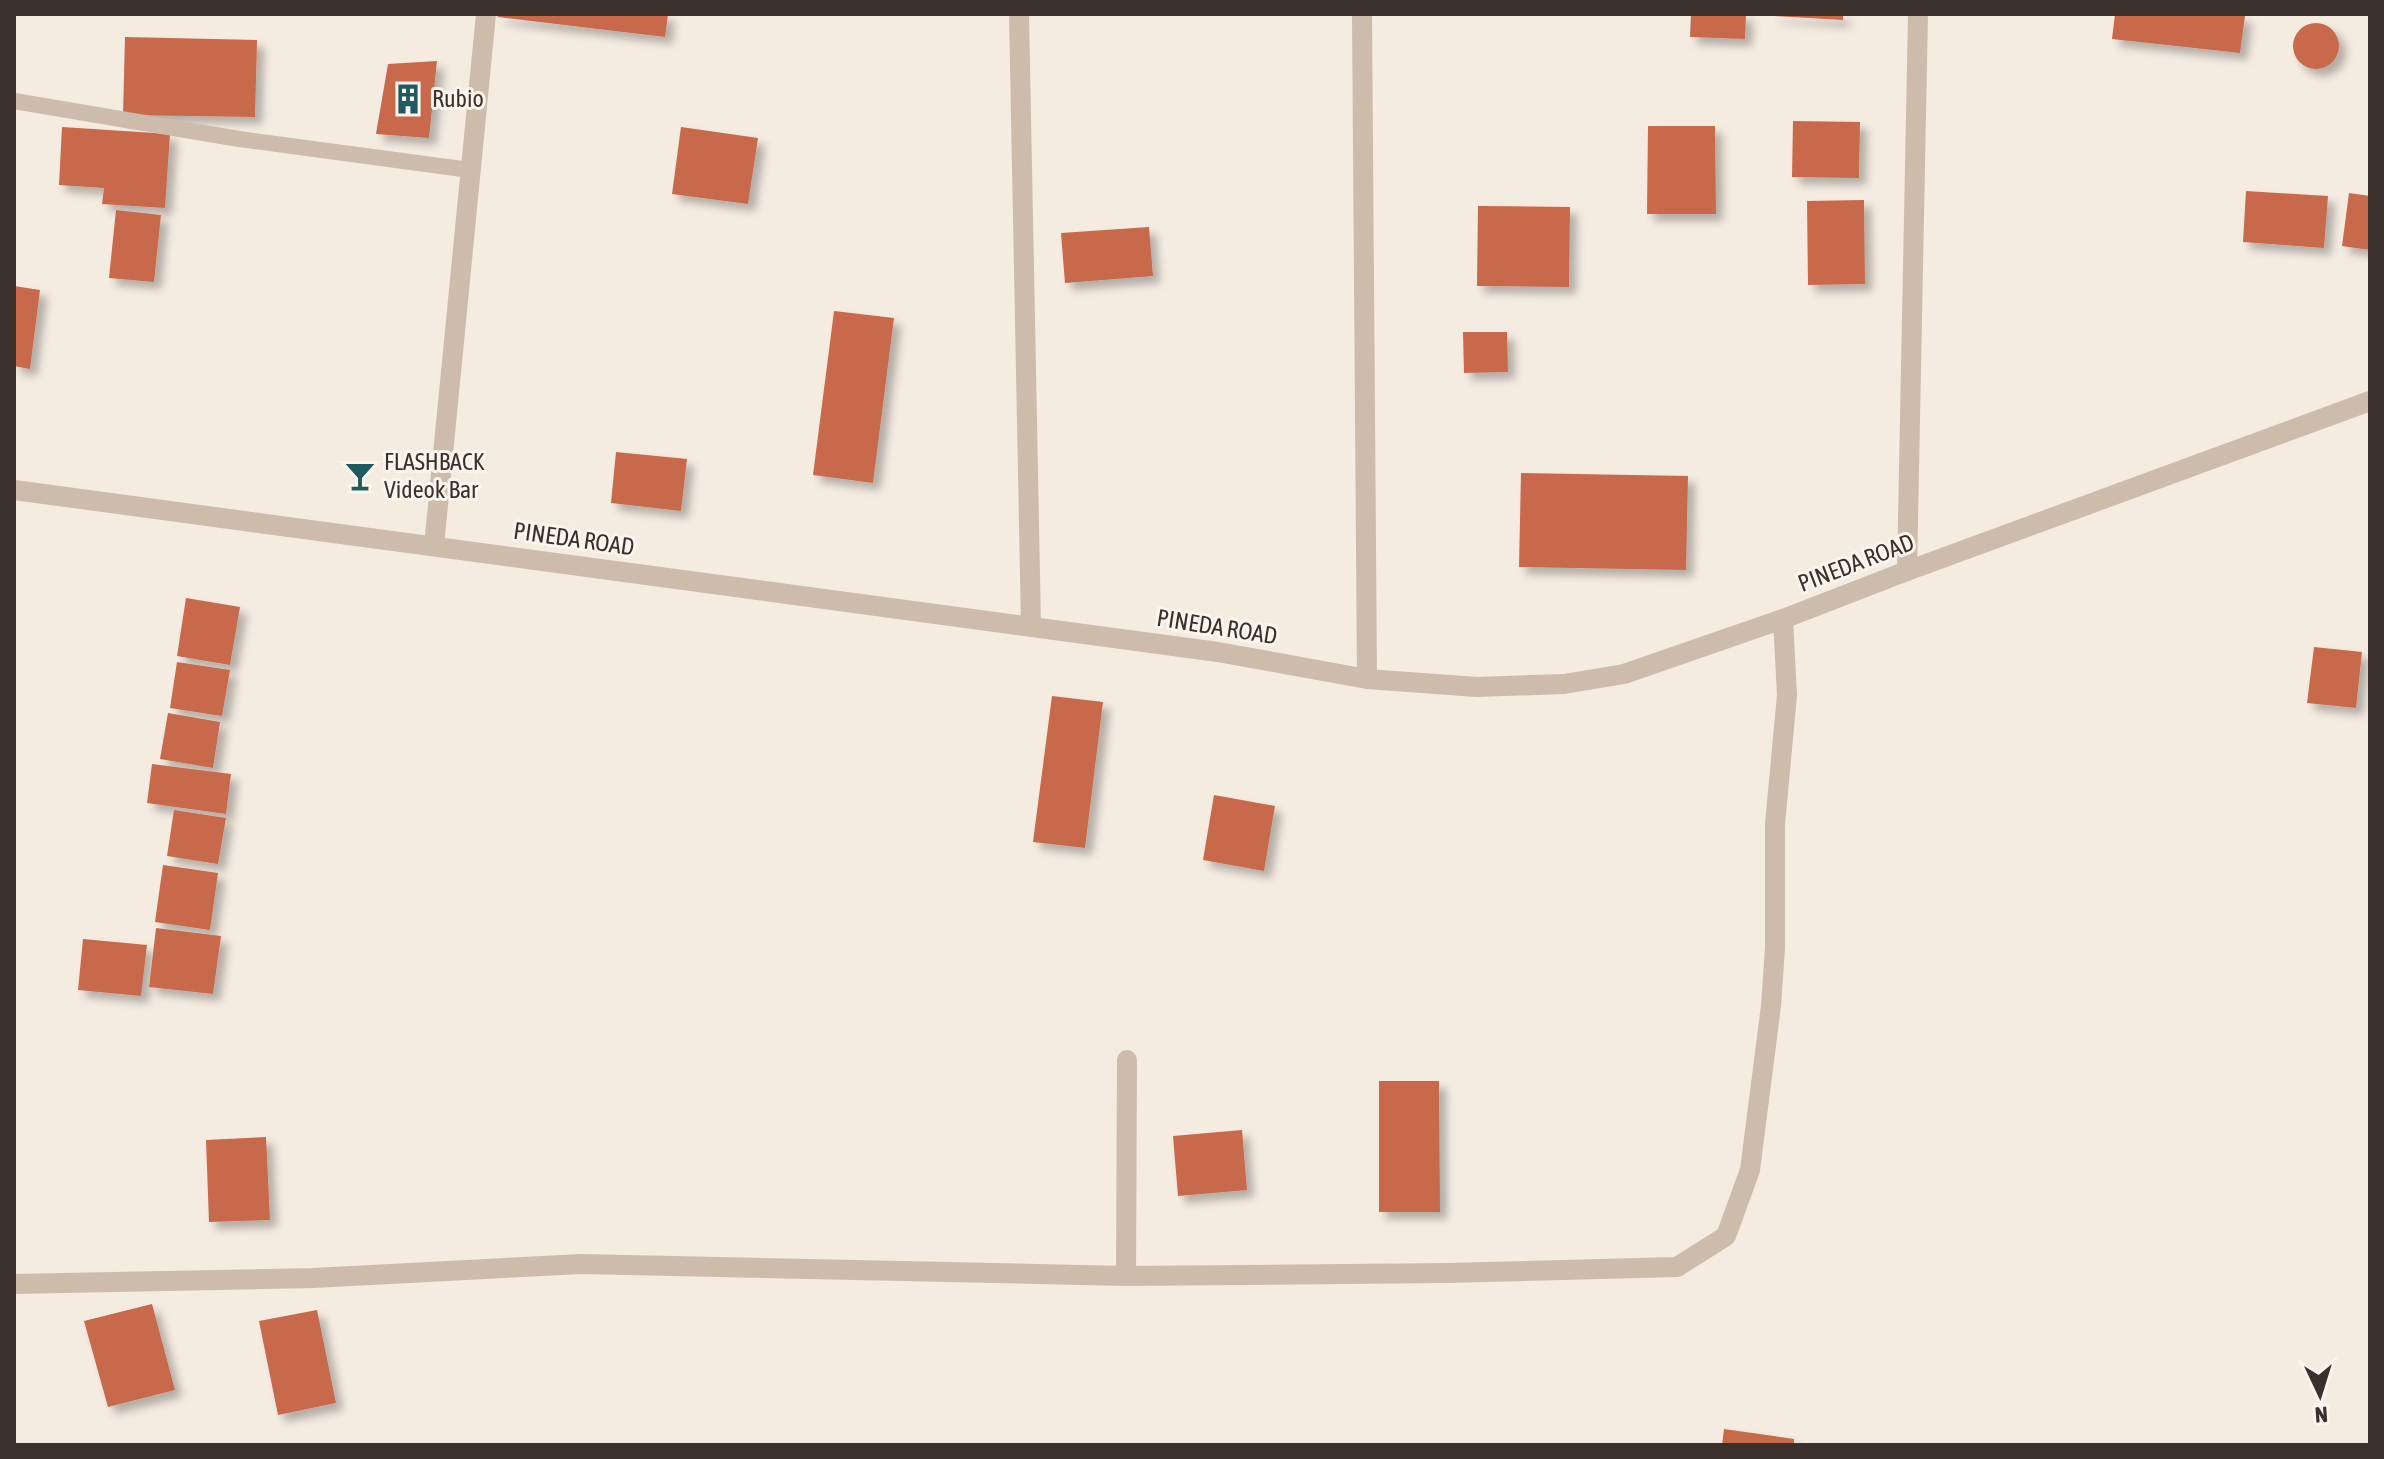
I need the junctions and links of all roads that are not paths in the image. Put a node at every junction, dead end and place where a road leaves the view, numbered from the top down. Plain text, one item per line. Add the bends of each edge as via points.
1 (486, 14) edge
2 (1019, 14) edge
3 (1362, 14) edge
4 (1918, 14) edge
5 (14, 101) edge
6 (470, 170) junction
7 (2370, 401) edge
8 (14, 490) edge
9 (434, 546) junction
10 (1907, 571) junction
11 (1783, 619) junction
12 (1031, 626) junction
13 (1367, 679) junction
14 (1127, 1060) dead end
15 (1126, 1276) junction
16 (14, 1284) edge

1 - 6 street
2 - 12 street
3 - 13 street
4 - 10 street
5 - 6 lane
6 - 9 street
7 - 10 street, PINEDA ROAD
8 - 9 street, PINEDA ROAD
9 - 12 street, PINEDA ROAD
10 - 11 street, PINEDA ROAD
11 - 13 street, PINEDA ROAD via 1624,674 1564,684 1477,687
11 - 15 street via 1787,695 1775,824 1771,1006 1750,1170 1726,1236 1677,1267
12 - 13 street, PINEDA ROAD
14 - 15 street
15 - 16 street via 581,1264 313,1278

